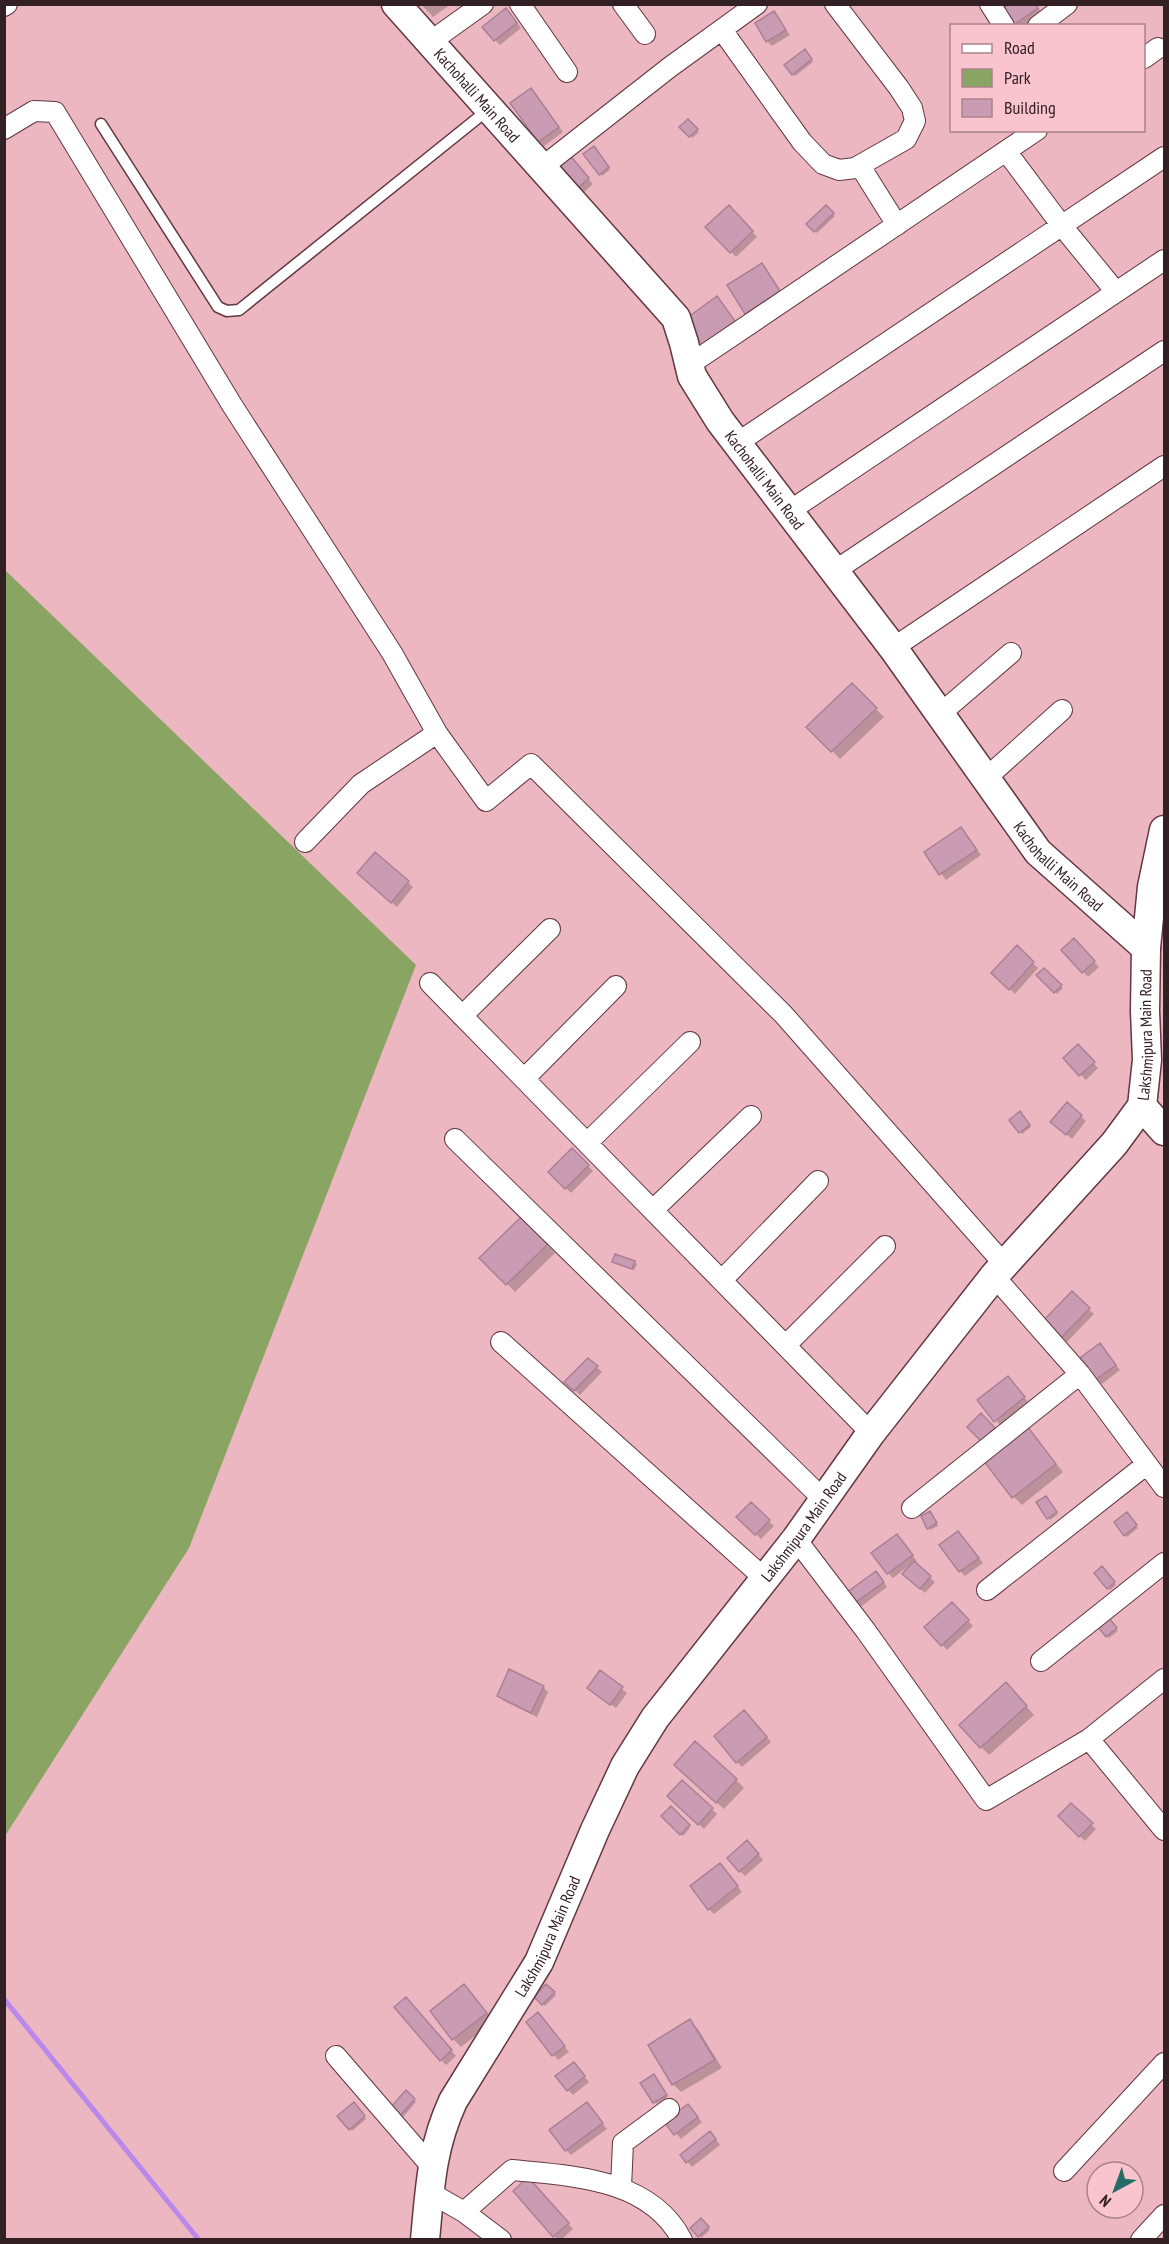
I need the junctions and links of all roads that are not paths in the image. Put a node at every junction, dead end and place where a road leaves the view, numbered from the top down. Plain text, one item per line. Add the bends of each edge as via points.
1 (396, 4) edge
2 (483, 4) edge
3 (520, 4) edge
4 (623, 4) edge
5 (757, 4) edge
6 (835, 4) edge
7 (990, 4) edge
8 (1067, 4) edge
9 (1003, 24) edge
10 (1041, 24) edge
11 (722, 30) junction
12 (645, 34) dead end
13 (429, 42) junction
14 (567, 72) dead end
15 (489, 109) junction
16 (101, 124) dead end
17 (4, 129) edge
18 (1034, 132) edge
19 (1006, 151) junction
20 (1164, 157) edge
21 (860, 166) junction
22 (541, 168) junction
23 (897, 225) junction
24 (1062, 226) junction
25 (1164, 260) edge
26 (1116, 292) junction
27 (1164, 351) edge
28 (689, 366) junction
29 (737, 443) junction
30 (1164, 466) edge
31 (788, 512) junction
32 (833, 572) junction
33 (893, 648) junction
34 (1011, 653) dead end
35 (1062, 710) dead end
36 (940, 714) junction
37 (437, 733) junction
38 (985, 779) junction
39 (1164, 830) edge
40 (305, 842) dead end
41 (550, 929) dead end
42 (1146, 948) junction
43 (430, 983) dead end
44 (616, 986) dead end
45 (462, 1016) junction
46 (690, 1042) dead end
47 (524, 1078) junction
48 (1142, 1106) junction
49 (751, 1116) dead end
50 (1164, 1131) edge
51 (455, 1138) dead end
52 (587, 1143) junction
53 (818, 1181) dead end
54 (653, 1210) junction
55 (885, 1246) dead end
56 (999, 1270) junction
57 (722, 1280) junction
58 (501, 1342) dead end
59 (786, 1345) junction
60 (1080, 1374) junction
61 (871, 1433) junction
62 (1147, 1464) junction
63 (1164, 1487) edge
64 (824, 1499) junction
65 (912, 1508) dead end
66 (796, 1539) junction
67 (1164, 1563) edge
68 (764, 1578) junction
69 (987, 1590) dead end
70 (1041, 1661) dead end
71 (1164, 1679) edge
72 (1089, 1739) junction
73 (1164, 1830) edge
74 (336, 2056) dead end
75 (1164, 2063) edge
76 (669, 2109) dead end
77 (1064, 2171) dead end
78 (430, 2179) junction
79 (621, 2187) junction
80 (464, 2212) junction
81 (1164, 2215) edge
82 (425, 2240) edge
83 (501, 2240) edge
84 (682, 2240) edge
85 (1141, 2240) edge

1 - 13 main road, Kachohalli Main Road
2 - 13 street
3 - 14 street
4 - 12 street
5 - 11 street
6 - 21 street via 899,88 915,121 906,139
7 - 9 street
8 - 10 street
11 - 21 street via 802,142 823,164 839,170
11 - 22 street
13 - 15 main road, Kachohalli Main Road
15 - 16 lane via 239,310 227,311 218,307
15 - 22 main road, Kachohalli Main Road
17 - 37 street via 34,111 55,112 232,405 392,653
18 - 19 street
19 - 23 street
19 - 24 street
20 - 24 street
21 - 23 street
22 - 28 main road, Kachohalli Main Road via 676,318
23 - 28 street
24 - 26 street
24 - 29 street
25 - 26 street
26 - 31 street
27 - 32 street
28 - 29 main road, Kachohalli Main Road
29 - 31 main road, Kachohalli Main Road
30 - 33 street
31 - 32 main road, Kachohalli Main Road
32 - 33 main road, Kachohalli Main Road
33 - 36 main road, Kachohalli Main Road
34 - 36 street
35 - 38 street
36 - 38 main road, Kachohalli Main Road
37 - 40 street via 361,784
37 - 56 street via 486,801 531,764 783,1014
38 - 42 main road, Kachohalli Main Road via 1038,852
39 - 42 main road, Lakshmipura Main Road via 1152,887
41 - 45 street
42 - 48 main road, Lakshmipura Main Road via 1147,1060
43 - 45 street
44 - 47 street
45 - 47 street
46 - 52 street
47 - 52 street
48 - 50 main road
48 - 56 main road, Lakshmipura Main Road via 1114,1144
49 - 54 street
51 - 64 street
52 - 54 street
53 - 57 street
54 - 57 street
55 - 59 street
56 - 60 street
56 - 61 main road, Lakshmipura Main Road
57 - 59 street
58 - 68 street
59 - 61 street
60 - 62 street
60 - 65 street
61 - 64 main road, Lakshmipura Main Road
62 - 63 street
62 - 69 street
64 - 66 main road, Lakshmipura Main Road
66 - 68 main road, Lakshmipura Main Road
66 - 72 street via 986,1800
67 - 70 street
68 - 78 main road, Lakshmipura Main Road via 655,1718 625,1766 539,1962 442,2124
71 - 72 street
72 - 73 street
74 - 78 street
75 - 77 street
76 - 79 street via 623,2143
78 - 80 street
78 - 82 main road, Lakshmipura Main Road
79 - 80 street via 586,2178 512,2170
79 - 84 street via 652,2205 678,2230
80 - 83 street
81 - 85 street

